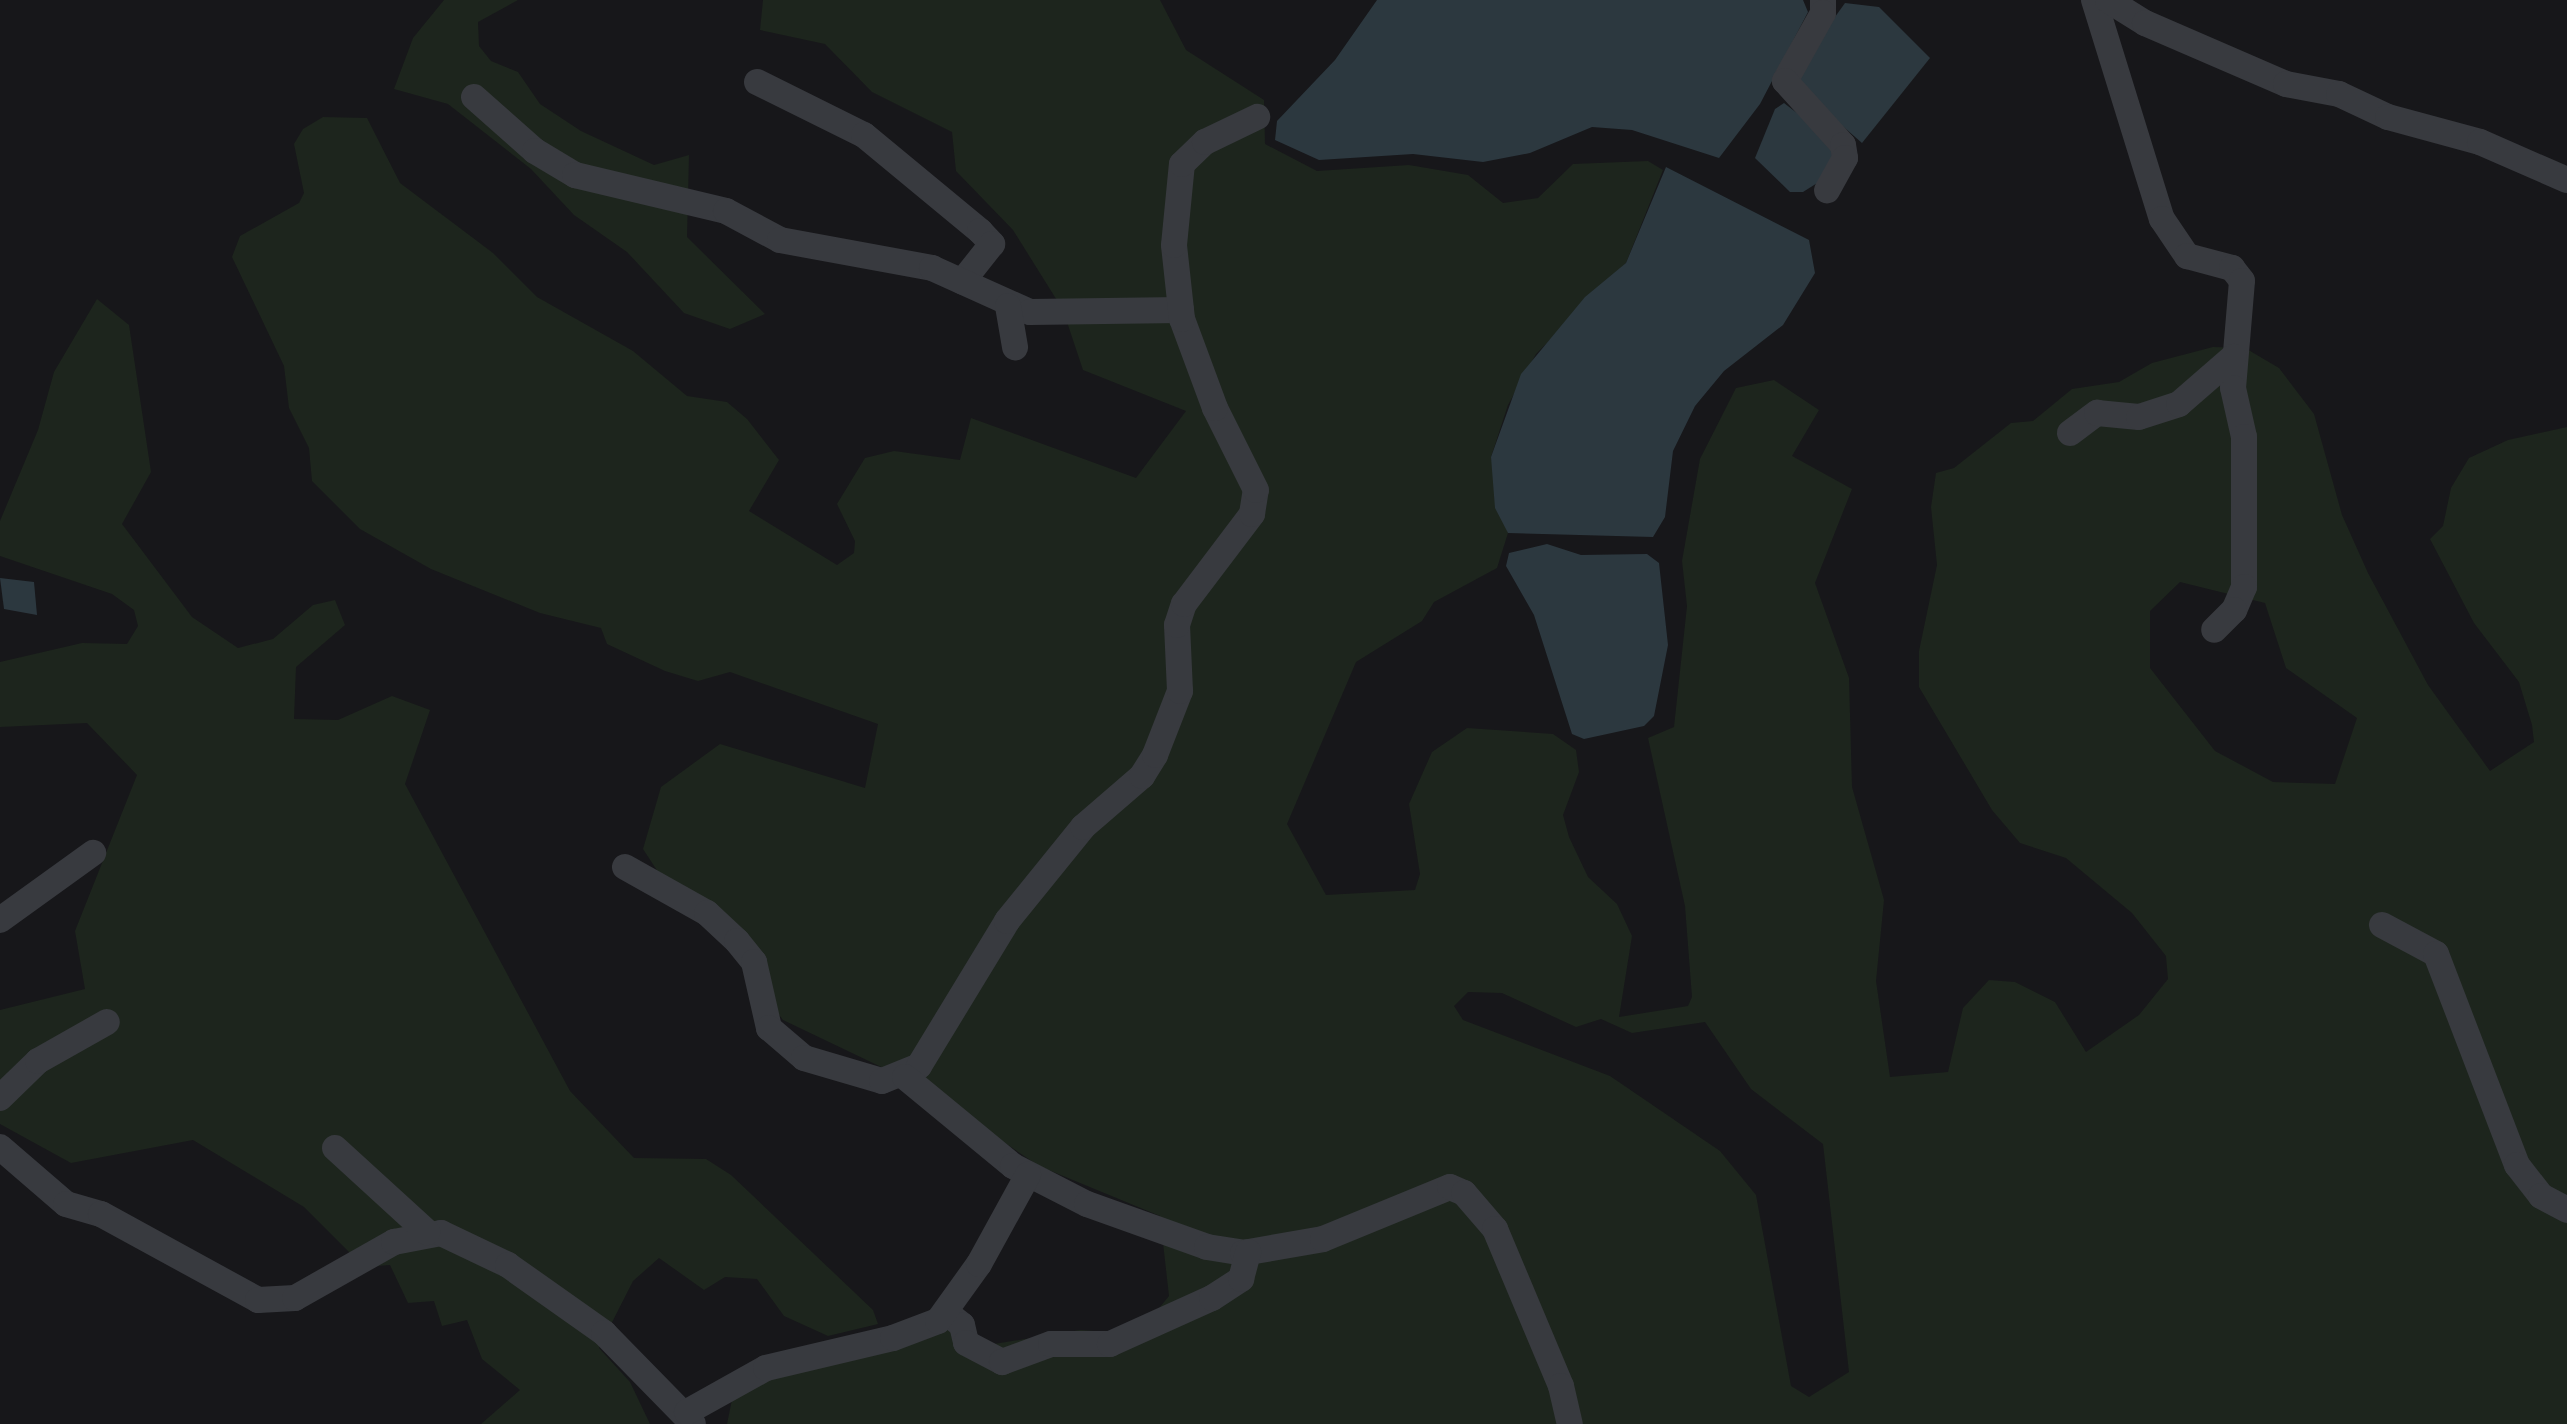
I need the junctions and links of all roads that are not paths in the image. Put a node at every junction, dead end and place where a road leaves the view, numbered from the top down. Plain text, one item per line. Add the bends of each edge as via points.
1 (1823, 0) edge
2 (2094, 0) edge
3 (2108, 0) edge
4 (757, 82) dead end
5 (474, 97) dead end
6 (1257, 117) dead end
7 (2567, 180) edge
8 (1827, 190) dead end
9 (962, 282) junction
10 (1008, 306) junction
11 (1181, 310) junction
12 (1015, 347) dead end
13 (2233, 357) junction
14 (2070, 433) dead end
15 (2214, 630) dead end
16 (93, 853) dead end
17 (625, 867) dead end
18 (0, 920) edge
19 (2382, 925) dead end
20 (107, 1022) dead end
21 (905, 1077) junction
22 (0, 1098) edge
23 (0, 1147) edge
24 (335, 1148) dead end
25 (1028, 1175) junction
26 (2567, 1210) edge
27 (427, 1232) junction
28 (1248, 1252) junction
29 (947, 1313) junction
30 (690, 1418) edge
31 (1570, 1424) edge

1 - 8 street via 1823,13 1785,81 1843,145 1845,158
2 - 13 street via 2162,219 2187,256 2240,274
3 - 7 street via 2145,23 2286,84 2339,94 2388,117 2480,142
4 - 9 street via 864,135 980,231 992,244
5 - 9 street via 535,151 575,175 726,211 780,240 932,268
6 - 11 street via 1205,142 1182,164 1174,245
9 - 10 street
10 - 11 street via 1057,313
10 - 12 street
11 - 21 street via 1215,408 1256,490 1252,514 1184,604 1177,625 1180,691 1155,755 1057,856 1007,921 919,1066
13 - 14 street via 2168,410 2139,417 2097,413
13 - 15 street via 2244,437 2244,587 2234,610
16 - 18 street
17 - 21 street via 707,913 737,941 754,962 769,1028 804,1058 882,1081
19 - 26 street via 2436,954 2517,1165 2541,1196
20 - 22 street via 38,1061
21 - 25 street
23 - 27 street via 66,1204 101,1214 258,1300 295,1298 394,1242
24 - 27 street
25 - 28 street via 1153,1231
25 - 29 street
27 - 30 street via 508,1265 604,1333
28 - 29 street via 1241,1279 1212,1298 1110,1344 1051,1344 1002,1362 966,1343 962,1325
28 - 31 street via 1353,1229 1450,1187 1464,1193 1495,1229 1561,1386
29 - 30 street via 893,1338 766,1368

